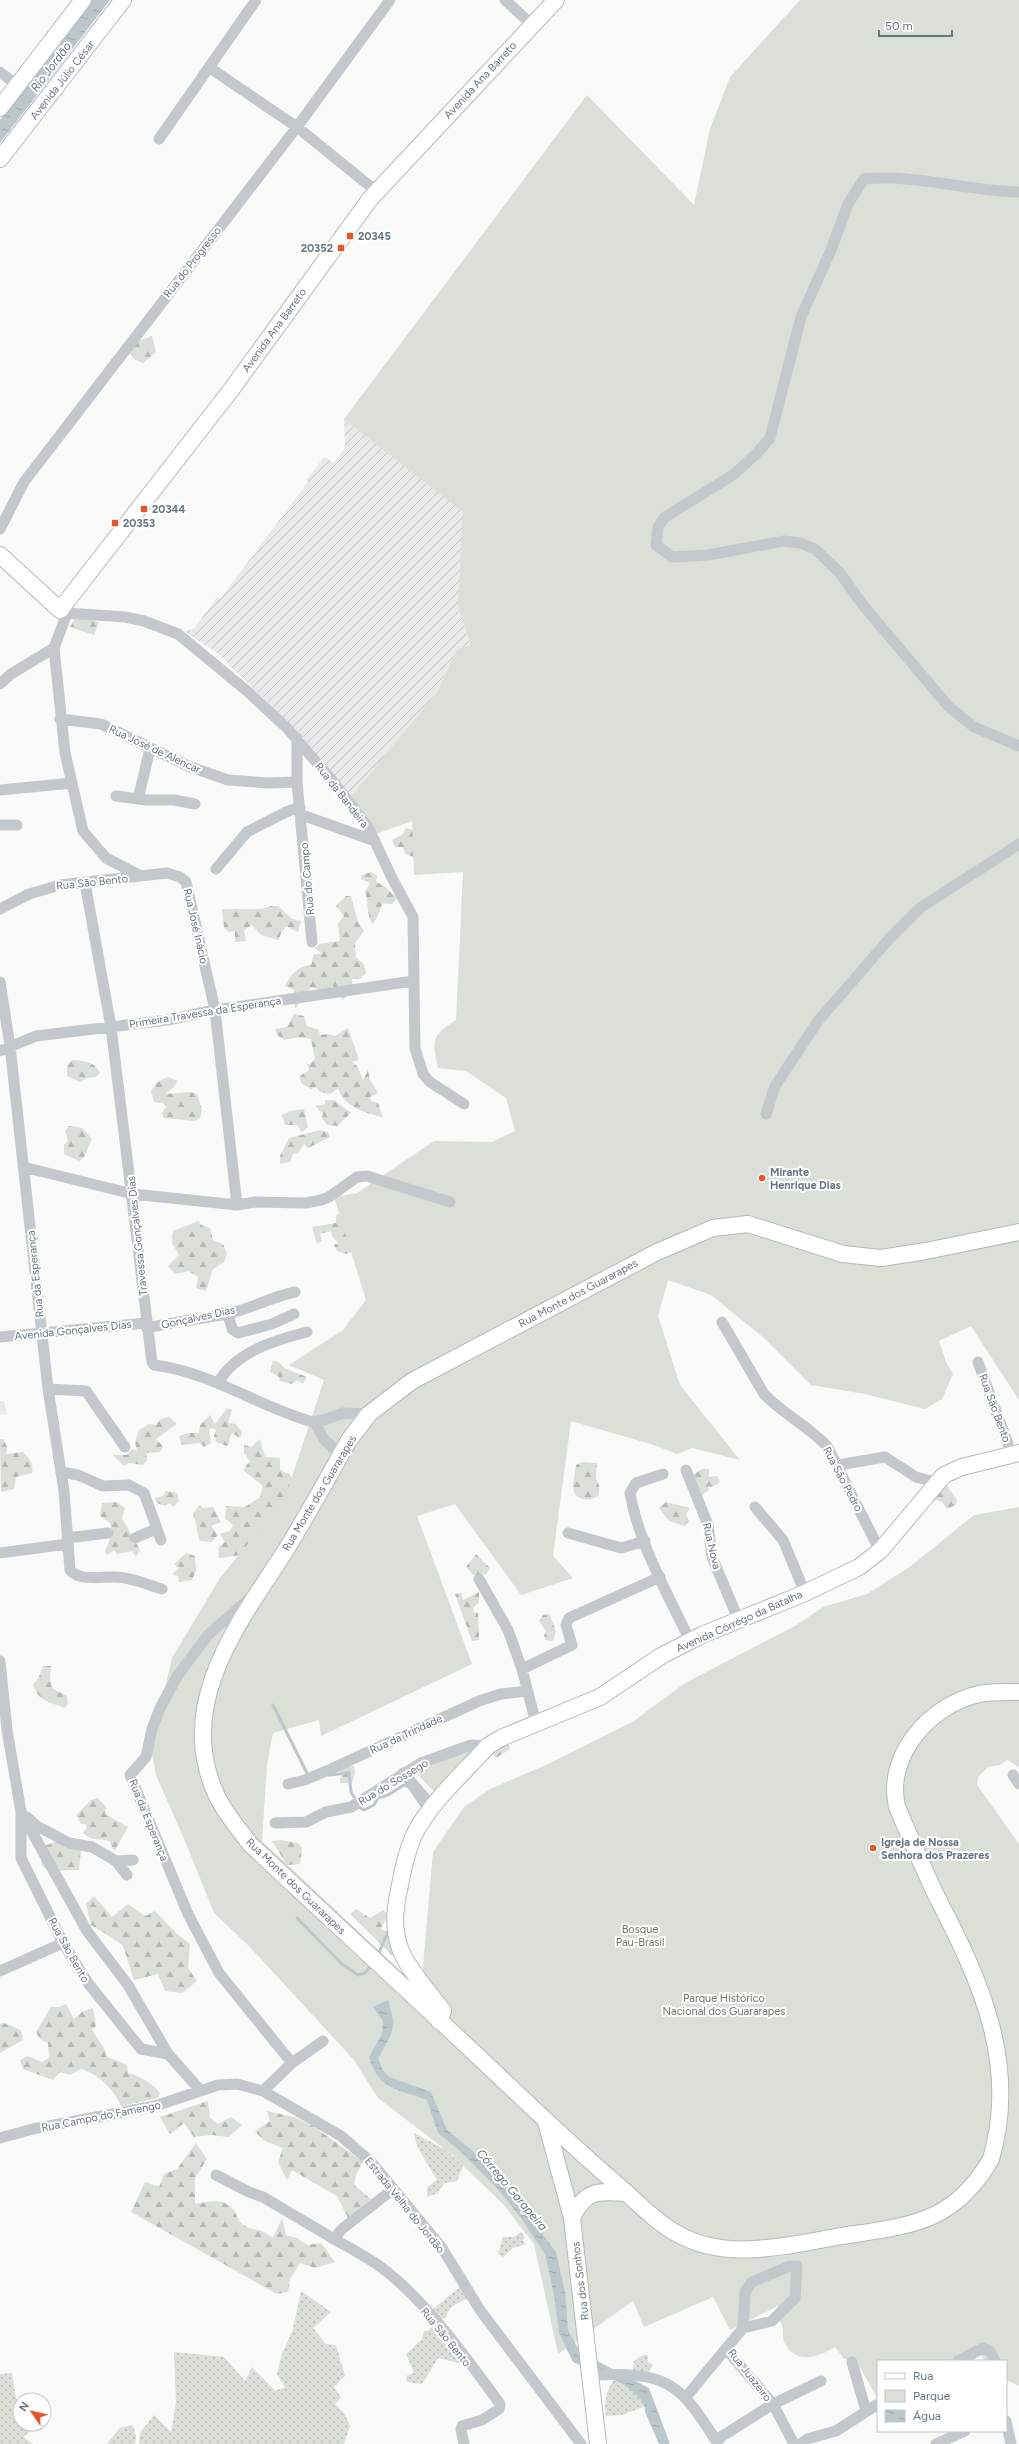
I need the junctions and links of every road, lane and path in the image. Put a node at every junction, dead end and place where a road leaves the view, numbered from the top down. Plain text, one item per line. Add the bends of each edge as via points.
1 (83, 0) edge
2 (123, 0) edge
3 (255, 0) edge
4 (390, 0) edge
5 (505, 0) edge
6 (556, 0) edge
7 (532, 24) junction
8 (210, 68) junction
9 (0, 72) edge
10 (18, 85) junction
11 (0, 108) edge
12 (297, 127) junction
13 (159, 139) dead end
14 (0, 159) edge
15 (376, 191) junction
16 (1019, 192) edge
17 (0, 528) edge
18 (0, 555) edge
19 (64, 612) junction
20 (54, 648) junction
21 (0, 684) edge
22 (60, 719) junction
23 (297, 738) junction
24 (1019, 746) edge
25 (150, 748) junction
26 (297, 782) junction
27 (72, 783) junction
28 (0, 790) edge
29 (116, 796) dead end
30 (138, 799) junction
31 (195, 804) dead end
32 (301, 811) junction
33 (0, 825) edge
34 (17, 825) dead end
35 (375, 841) junction
36 (1019, 844) edge
37 (216, 869) dead end
38 (142, 876) junction
39 (85, 883) junction
40 (0, 909) edge
41 (312, 942) dead end
42 (413, 981) junction
43 (0, 982) edge
44 (215, 1010) junction
45 (111, 1027) junction
46 (5, 1049) edge
47 (464, 1104) dead end
48 (766, 1114) dead end
49 (23, 1167) junction
50 (133, 1194) junction
51 (450, 1202) dead end
52 (238, 1205) junction
53 (1019, 1232) edge
54 (295, 1292) dead end
55 (228, 1313) junction
56 (294, 1314) dead end
57 (722, 1322) dead end
58 (147, 1326) junction
59 (307, 1332) dead end
60 (41, 1333) junction
61 (0, 1337) edge
62 (978, 1362) dead end
63 (218, 1383) junction
64 (48, 1389) junction
65 (369, 1414) junction
66 (314, 1422) junction
67 (125, 1447) dead end
68 (1016, 1454) edge
69 (340, 1455) junction
70 (838, 1466) junction
71 (686, 1470) dead end
72 (61, 1472) junction
73 (663, 1474) dead end
74 (935, 1482) junction
75 (755, 1507) dead end
76 (156, 1529) junction
77 (108, 1533) dead end
78 (568, 1533) dead end
79 (135, 1538) dead end
80 (161, 1540) dead end
81 (67, 1541) junction
82 (645, 1541) junction
83 (880, 1551) junction
84 (0, 1553) edge
85 (660, 1577) junction
86 (479, 1579) dead end
87 (262, 1586) junction
88 (162, 1589) dead end
89 (805, 1593) junction
90 (739, 1621) junction
91 (690, 1641) junction
92 (0, 1661) edge
93 (522, 1669) junction
94 (527, 1691) junction
95 (1019, 1692) edge
96 (536, 1724) junction
97 (488, 1746) junction
98 (404, 1773) junction
99 (1013, 1774) dead end
100 (288, 1784) dead end
101 (1019, 1784) edge
102 (430, 1804) junction
103 (21, 1812) junction
104 (275, 1824) dead end
105 (133, 1860) dead end
106 (116, 1861) junction
107 (126, 1875) dead end
108 (63, 1943) junction
109 (0, 1971) edge
110 (439, 2021) junction
111 (324, 2041) dead end
112 (168, 2054) junction
113 (292, 2063) junction
114 (202, 2091) junction
115 (263, 2091) junction
116 (546, 2122) junction
117 (0, 2138) edge
118 (216, 2175) dead end
119 (392, 2190) junction
120 (627, 2193) junction
121 (572, 2218) junction
122 (334, 2240) junction
123 (743, 2328) junction
124 (726, 2349) junction
125 (960, 2360) edge
126 (994, 2360) edge
127 (852, 2362) dead end
128 (594, 2374) junction
129 (821, 2381) dead end
130 (686, 2397) junction
131 (773, 2404) junction
132 (877, 2405) edge
133 (866, 2411) junction
134 (1007, 2426) edge
135 (963, 2432) edge
136 (717, 2442) edge
137 (464, 2444) edge
138 (581, 2444) edge
139 (598, 2444) edge
140 (794, 2444) edge
141 (801, 2444) edge
142 (936, 2444) edge
143 (1011, 2444) edge

1 - 10 main road
2 - 14 main road, Avenida Júlio César
3 - 8 street
4 - 12 street, Rua do Progresso
5 - 7 street
6 - 7 main road, Avenida Ana Barreto
7 - 15 main road, Avenida Ana Barreto
8 - 12 street
8 - 13 street
9 - 10 street
10 - 11 main road
12 - 15 street
12 - 17 street, Rua do Progresso via 24,482
15 - 19 main road, Avenida Ana Barreto
16 - 24 street via 971,189 886,177 864,179 848,204 801,317 770,438 756,455 733,474 665,517 658,527 656,540 656,545 672,556 708,555 784,541 800,543 815,550 840,573 862,604 949,707 974,728
18 - 19 main road
19 - 20 street
19 - 23 street, Rua da Bandeira via 125,617 178,634 247,691
20 - 21 street via 11,674
20 - 22 street, Rua José Inácio
22 - 25 street, Rua José de Alencar via 100,724
22 - 27 street, Rua José Inácio
23 - 26 street, Rua do Campo
23 - 35 street, Rua da Bandeira via 359,813
25 - 26 street, Rua José de Alencar via 200,771 228,780
25 - 30 street
26 - 32 street, Rua do Campo
27 - 28 street
27 - 38 street, Rua José Inácio via 83,831 91,842 106,858
29 - 30 street
30 - 31 street via 174,800
32 - 35 street
32 - 37 street via 286,812 247,832
32 - 41 street, Rua do Campo
33 - 34 street
35 - 42 street, Rua da Bandeira via 413,917
36 - 48 street via 920,908 890,938 818,1021 775,1086
38 - 39 street, Rua São Bento
38 - 44 street, Rua José Inácio via 167,873 186,882
39 - 40 street, Rua São Bento via 46,888
39 - 45 street, Travessa Gonçalves Dias
42 - 44 street, Primeira Travessa da Esperança
42 - 47 street, Rua da Bandeira via 415,1048 423,1074 430,1082
43 - 46 street, Rua da Esperança
44 - 45 street, Primeira Travessa da Esperança via 168,1020
44 - 52 street, Rua José Inácio
45 - 46 street, Primeira Travessa da Esperança via 36,1036
45 - 50 street, Travessa Gonçalves Dias
46 - 49 street, Rua da Esperança
49 - 50 street
49 - 60 street, Rua da Esperança
50 - 52 street
50 - 58 street, Travessa Gonçalves Dias
51 - 52 street via 367,1176 357,1177 342,1189 320,1200 306,1203 255,1202
53 - 65 main road, Rua Monte dos Guararapes via 926,1252 880,1258 843,1254 748,1224 713,1228 656,1252 419,1377
54 - 55 street, Gonçalves Dias
55 - 56 street via 232,1329 238,1333 272,1324
55 - 58 street, Gonçalves Dias
57 - 70 street, Rua São Pedro via 764,1394 814,1433 827,1446
58 - 60 street, Avenida Gonçalves Dias
58 - 63 street, Travessa Gonçalves Dias via 152,1364 181,1369
59 - 63 street via 283,1338 238,1360 230,1366
60 - 61 street, Avenida Gonçalves Dias
60 - 64 street, Rua da Esperança
62 - 68 street, Rua São Bento
63 - 66 street, Travessa Gonçalves Dias
64 - 67 street via 86,1391
64 - 72 street, Rua da Esperança
65 - 66 street via 343,1413
65 - 69 main road, Rua Monte dos Guararapes
66 - 69 street via 324,1439
68 - 74 main road, Avenida Córrego da Batalha via 953,1470
69 - 87 main road, Rua Monte dos Guararapes
70 - 74 street via 885,1457 916,1477
70 - 83 street, Rua São Pedro
71 - 90 street, Rua Nova via 708,1525 712,1557
72 - 76 street via 78,1475 104,1486 123,1484 139,1489 147,1497
72 - 81 street, Rua da Esperança
73 - 82 street via 636,1483 631,1489 634,1512
74 - 83 main road, Avenida Córrego da Batalha
75 - 89 street via 783,1540
76 - 79 street
76 - 80 street
77 - 81 street
78 - 82 street via 621,1548
81 - 84 street
81 - 88 street, Rua da Esperança via 69,1567 73,1574 96,1578 117,1577
82 - 85 street
83 - 89 main road, Avenida Córrego da Batalha via 859,1567
85 - 91 street
85 - 93 street via 569,1618 566,1625 572,1645
86 - 93 street via 508,1630
87 - 110 main road, Rua Monte dos Guararapes via 230,1638 214,1674 203,1714 208,1773 216,1794 250,1844
87 - 113 street, Rua da Esperança via 208,1635 178,1675 160,1708 146,1757 130,1775 188,1914 218,1973
89 - 90 main road, Avenida Córrego da Batalha
90 - 91 main road, Avenida Córrego da Batalha
91 - 96 main road, Avenida Córrego da Batalha via 661,1656 600,1697
92 - 103 street, Rua São Bento via 7,1730
93 - 94 street
94 - 96 street
94 - 100 street, Rua da Trindade via 484,1699 331,1769
95 - 120 main road, Rua Monte dos Guararapes via 979,1694 961,1700 931,1720 915,1735 906,1749 899,1764 895,1792 897,1807 936,1896 978,1970 1003,2029 1009,2054 1013,2086 1008,2116 995,2152 976,2182 942,2213 913,2224 750,2250 723,2250 688,2239 667,2227
96 - 97 main road, Avenida Córrego da Batalha
97 - 98 street, Rua do Sossego via 471,1744 421,1763
97 - 102 main road, Avenida Córrego da Batalha
98 - 102 street
98 - 104 street, Rua do Sossego via 351,1808 326,1812 306,1822
99 - 101 street
102 - 110 main road, Avenida Córrego da Batalha via 406,1856 394,1922 402,1952 443,2011
103 - 106 street via 37,1826 69,1842 92,1847
103 - 108 street, Rua São Bento via 21,1858
103 - 112 street, Rua São Bento via 87,1930 128,1985
105 - 106 street
106 - 107 street
108 - 109 street
108 - 112 street, Rua São Bento via 88,1983 141,2049
110 - 116 main road, Rua Monte dos Guararapes
111 - 113 street
112 - 114 street, Rua São Bento
113 - 115 street
114 - 115 street, Estrada Velha do Jordão via 218,2085 237,2084
114 - 117 street, Rua Campo do Famengo via 155,2106 33,2129
115 - 119 street, Estrada Velha do Jordão via 358,2148
116 - 120 main road, Rua Monte dos Guararapes
116 - 121 main road, Rua dos Sonhos
118 - 122 street, Rua São Bento via 263,2197
119 - 122 street via 342,2229
119 - 138 street, Estrada Velha do Jordão via 442,2248 480,2310
120 - 121 main road via 603,2191 590,2195 580,2202
121 - 128 main road, Rua dos Sonhos via 588,2346
122 - 137 street, Rua São Bento via 376,2263 395,2278 434,2320 500,2404 499,2409 482,2420 462,2426
123 - 123 street via 772,2321 795,2298 797,2266 790,2266 752,2282 745,2292
123 - 124 street, Rua Juazeiro
124 - 130 street
124 - 131 street, Rua Juazeiro
125 - 126 street via 983,2348 990,2351
127 - 133 street
128 - 130 street via 656,2378 669,2383
128 - 139 main road, Rua dos Sonhos
129 - 131 street
130 - 136 street
131 - 136 street
131 - 140 street, Rua Juazeiro
132 - 133 street
133 - 141 street via 836,2431 807,2439
134 - 143 street
135 - 142 street

